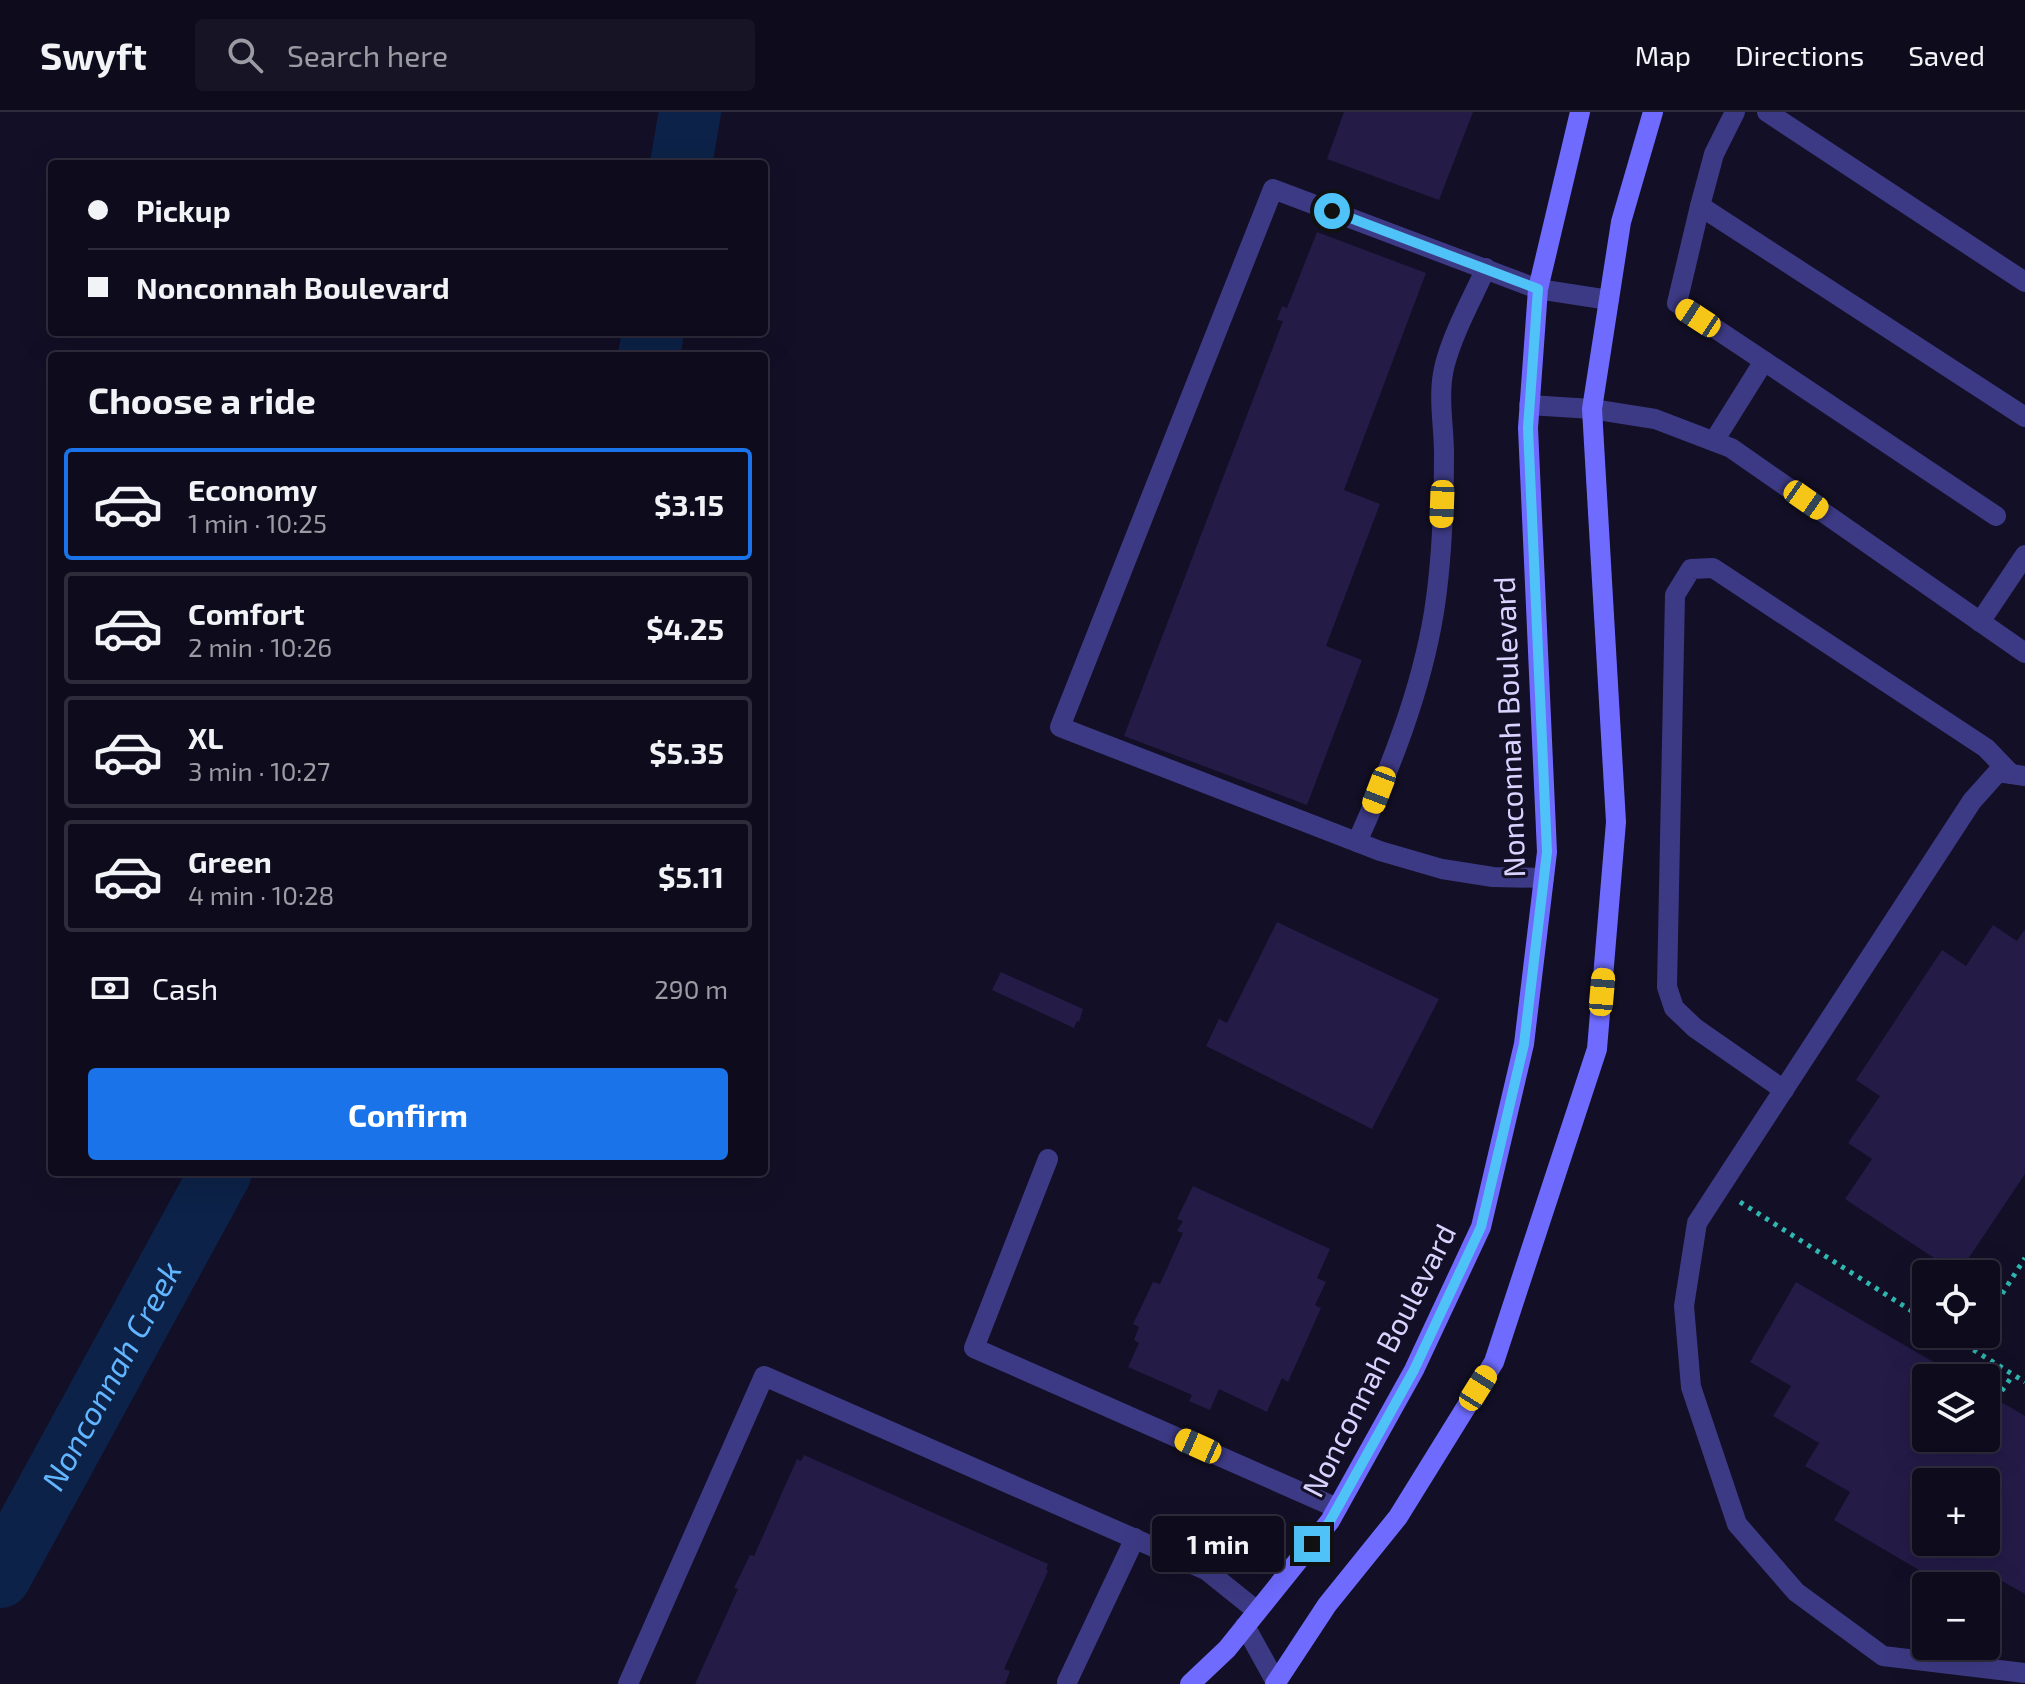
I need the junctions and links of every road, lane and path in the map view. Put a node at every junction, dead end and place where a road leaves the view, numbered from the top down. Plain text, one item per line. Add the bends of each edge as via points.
1 (1580, 112) edge
2 (1653, 112) edge
3 (1735, 112) edge
4 (1767, 112) edge
5 (1700, 206) junction
6 (1486, 268) junction
7 (2025, 282) edge
8 (1538, 289) junction
9 (1609, 300) junction
10 (1764, 361) junction
11 (1529, 405) junction
12 (1592, 409) junction
13 (2025, 417) edge
14 (1714, 441) junction
15 (1996, 516) dead end
16 (2025, 555) edge
17 (1980, 622) junction
18 (2025, 653) edge
19 (2018, 775) edge
20 (1357, 842) junction
21 (1544, 878) junction
22 (1784, 1090) junction
23 (1048, 1159) dead end
24 (1719, 1189) junction
25 (2025, 1258) edge
26 (2000, 1297) edge
27 (1912, 1311) edge
28 (1970, 1348) edge
29 (2013, 1375) junction
30 (2025, 1382) edge
31 (2000, 1393) edge
32 (1337, 1508) junction
33 (1135, 1538) junction
34 (1251, 1619) junction
35 (2025, 1673) edge
36 (1067, 1682) edge
37 (1276, 1683) edge
38 (628, 1684) edge
39 (1190, 1684) edge

1 - 8 street, Nonconnah Boulevard
2 - 9 street via 1621,222
3 - 5 street via 1714,154
4 - 7 street
5 - 10 street via 1677,303
5 - 13 street
6 - 8 street
6 - 20 street via 1445,364 1440,405 1441,529 1434,611 1420,677
6 - 20 street via 1273,189 1060,727
8 - 9 street
8 - 11 street, Nonconnah Boulevard
9 - 12 street
10 - 14 street
10 - 15 street
11 - 12 street
11 - 21 street, Nonconnah Boulevard
12 - 14 street via 1655,419
12 - 37 street via 1616,822 1597,1049 1494,1362 1398,1517 1327,1605
14 - 17 street
16 - 17 street
17 - 18 street
19 - 22 street via 1998,772 1972,801
19 - 22 street via 1986,748 1713,568 1691,569 1675,595 1667,987 1674,1008 1695,1028
20 - 21 street via 1442,869
21 - 32 street, Nonconnah Boulevard via 1524,1044 1481,1227 1414,1370
22 - 24 street
23 - 32 street via 974,1348
24 - 27 path
24 - 35 street via 1697,1223 1684,1306 1691,1387 1737,1524 1796,1592 1883,1656
25 - 26 path
28 - 29 path
29 - 30 path
29 - 31 path
32 - 34 street, Nonconnah Boulevard
33 - 34 street via 1206,1570
33 - 36 street
33 - 38 street via 764,1376
34 - 37 street
34 - 39 street, Nonconnah Boulevard

